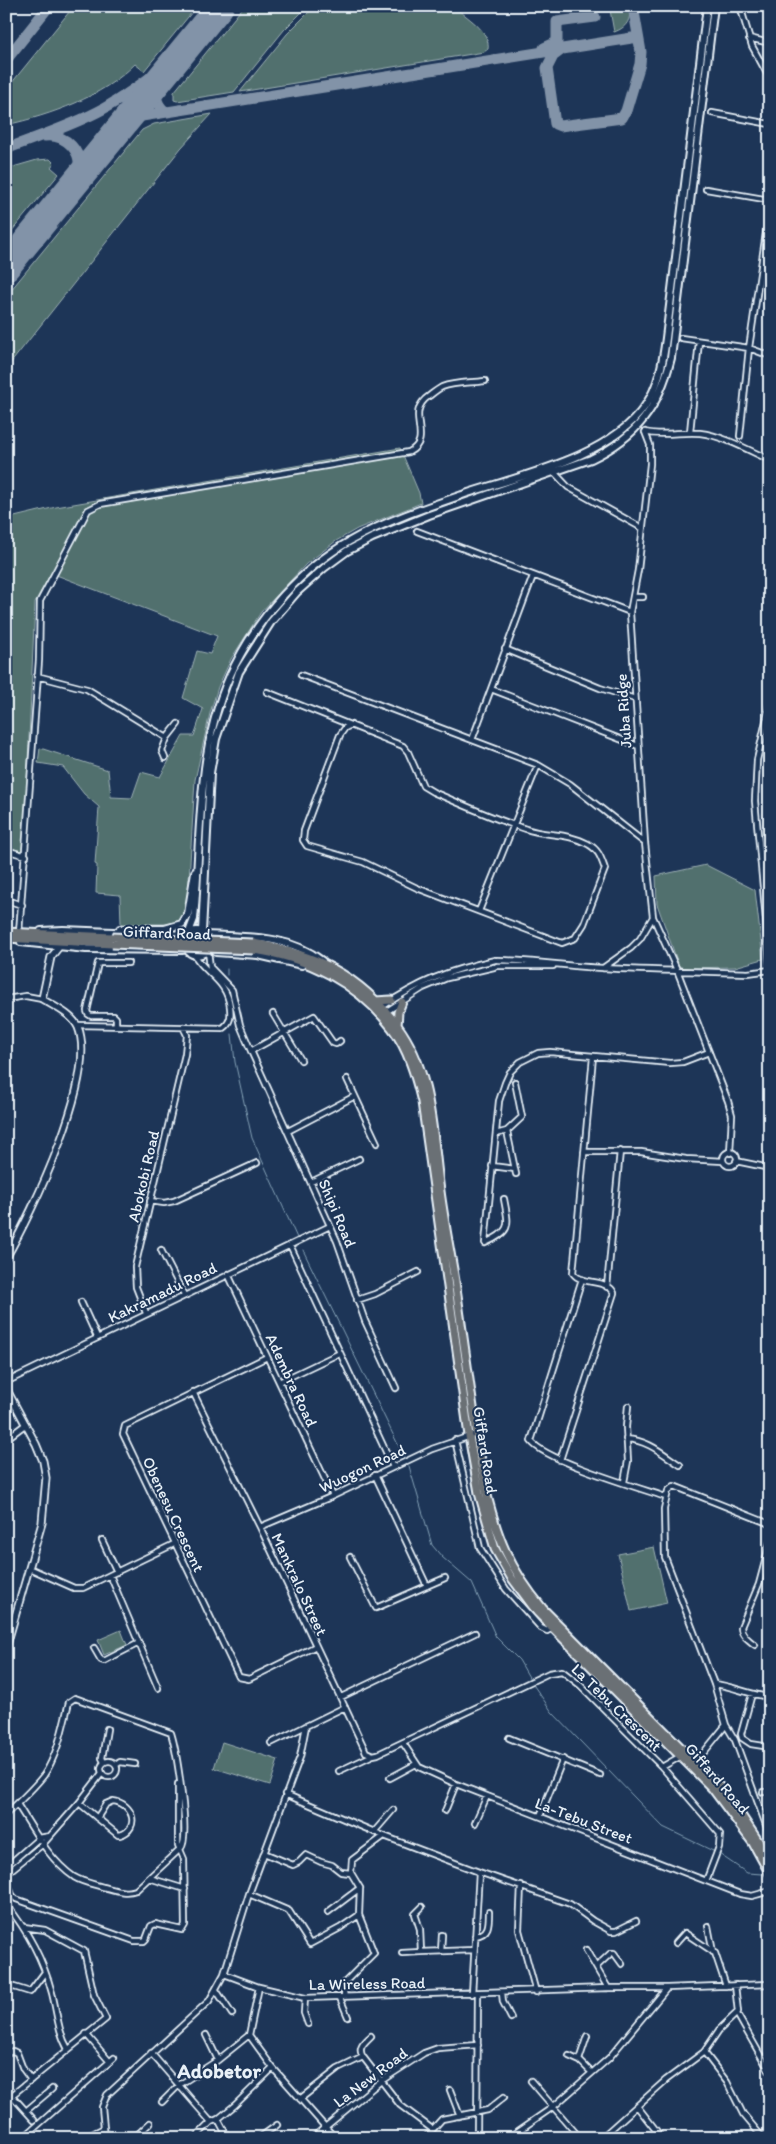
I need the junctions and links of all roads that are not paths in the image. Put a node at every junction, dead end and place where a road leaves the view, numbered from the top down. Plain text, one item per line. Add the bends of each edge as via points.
1 (707, 6) edge
2 (714, 6) edge
3 (740, 6) edge
4 (749, 38) junction
5 (770, 43) edge
6 (770, 61) edge
7 (769, 76) edge
8 (770, 89) edge
9 (712, 114) dead end
10 (770, 124) edge
11 (706, 189) dead end
12 (770, 200) edge
13 (770, 206) edge
14 (681, 338) dead end
15 (699, 341) junction
16 (749, 348) junction
17 (770, 356) edge
18 (485, 381) dead end
19 (690, 432) junction
20 (659, 435) junction
21 (740, 436) dead end
22 (650, 445) junction
23 (770, 460) edge
24 (553, 471) junction
25 (642, 528) junction
26 (417, 531) dead end
27 (533, 576) junction
28 (633, 597) junction
29 (643, 597) dead end
30 (630, 612) junction
31 (505, 649) junction
32 (301, 675) dead end
33 (37, 676) junction
34 (491, 688) junction
35 (267, 692) dead end
36 (635, 699) junction
37 (770, 704) edge
38 (178, 724) dead end
39 (352, 725) junction
40 (167, 738) junction
41 (472, 740) junction
42 (638, 746) junction
43 (165, 758) dead end
44 (538, 765) junction
45 (512, 824) junction
46 (645, 843) junction
47 (6, 850) edge
48 (26, 856) junction
49 (198, 866) junction
50 (6, 900) edge
51 (22, 905) junction
52 (479, 911) junction
53 (653, 917) junction
54 (19, 933) junction
55 (204, 934) junction
56 (188, 935) junction
57 (7, 936) edge
58 (112, 938) junction
59 (45, 945) junction
60 (59, 947) junction
61 (187, 950) junction
62 (208, 951) junction
63 (195, 956) junction
64 (51, 957) junction
65 (128, 963) dead end
66 (770, 963) edge
67 (322, 965) junction
68 (556, 965) junction
69 (603, 968) junction
70 (677, 970) junction
71 (770, 970) edge
72 (6, 999) edge
73 (42, 999) junction
74 (391, 1000) junction
75 (375, 1001) junction
76 (402, 1002) junction
77 (381, 1011) junction
78 (273, 1014) dead end
79 (77, 1025) junction
80 (116, 1026) junction
81 (397, 1026) junction
82 (167, 1027) junction
83 (180, 1027) junction
84 (284, 1034) junction
85 (340, 1041) dead end
86 (185, 1045) junction
87 (251, 1051) junction
88 (709, 1052) junction
89 (593, 1057) junction
90 (301, 1060) dead end
91 (347, 1079) dead end
92 (514, 1082) dead end
93 (356, 1096) junction
94 (288, 1131) junction
95 (507, 1131) junction
96 (496, 1134) junction
97 (377, 1143) dead end
98 (620, 1151) junction
99 (584, 1152) junction
100 (730, 1153) junction
101 (359, 1160) dead end
102 (724, 1161) junction
103 (736, 1161) junction
104 (257, 1163) dead end
105 (492, 1166) junction
106 (770, 1168) edge
107 (311, 1182) junction
108 (504, 1199) dead end
109 (150, 1201) junction
110 (330, 1226) junction
111 (290, 1245) junction
112 (162, 1250) dead end
113 (6, 1258) edge
114 (418, 1272) dead end
115 (228, 1274) junction
116 (582, 1279) junction
117 (608, 1286) junction
118 (184, 1295) junction
119 (357, 1300) junction
120 (81, 1302) dead end
121 (146, 1313) junction
122 (97, 1337) junction
123 (340, 1353) junction
124 (267, 1357) junction
125 (6, 1382) edge
126 (279, 1382) junction
127 (6, 1388) edge
128 (396, 1388) dead end
129 (193, 1392) junction
130 (628, 1406) dead end
131 (26, 1424) junction
132 (473, 1435) junction
133 (6, 1439) edge
134 (626, 1439) junction
135 (455, 1440) junction
136 (560, 1460) junction
137 (680, 1465) dead end
138 (393, 1467) junction
139 (375, 1475) junction
140 (624, 1482) junction
141 (333, 1496) junction
142 (666, 1497) junction
143 (770, 1524) edge
144 (260, 1527) junction
145 (102, 1540) dead end
146 (770, 1543) edge
147 (174, 1544) junction
148 (350, 1557) dead end
149 (29, 1568) junction
150 (117, 1572) junction
151 (110, 1575) junction
152 (445, 1578) dead end
153 (427, 1586) junction
154 (552, 1628) junction
155 (475, 1633) dead end
156 (8, 1636) edge
157 (139, 1643) junction
158 (755, 1645) dead end
159 (316, 1646) junction
160 (6, 1648) edge
161 (94, 1648) dead end
162 (714, 1684) junction
163 (158, 1688) dead end
164 (752, 1694) junction
165 (770, 1697) edge
166 (341, 1698) junction
167 (345, 1707) junction
168 (726, 1725) junction
169 (306, 1726) junction
170 (107, 1730) dead end
171 (509, 1738) dead end
172 (271, 1743) dead end
173 (402, 1743) junction
174 (770, 1747) edge
175 (373, 1756) junction
176 (681, 1756) junction
177 (562, 1759) junction
178 (104, 1762) junction
179 (696, 1762) junction
180 (135, 1764) dead end
181 (416, 1764) junction
182 (116, 1765) junction
183 (662, 1767) junction
184 (339, 1771) dead end
185 (102, 1772) junction
186 (600, 1774) dead end
187 (390, 1778) dead end
188 (456, 1784) junction
189 (763, 1792) dead end
190 (770, 1792) edge
191 (285, 1794) junction
192 (487, 1796) junction
193 (79, 1803) junction
194 (17, 1804) junction
195 (393, 1810) dead end
196 (446, 1811) dead end
197 (6, 1814) edge
198 (540, 1816) junction
199 (97, 1818) junction
200 (475, 1823) dead end
201 (374, 1832) junction
202 (50, 1836) junction
203 (384, 1836) junction
204 (770, 1836) edge
205 (39, 1838) junction
206 (43, 1844) junction
207 (181, 1848) junction
208 (264, 1853) junction
209 (770, 1859) edge
210 (6, 1867) edge
211 (158, 1870) junction
212 (479, 1872) junction
213 (351, 1873) junction
214 (6, 1874) edge
215 (770, 1874) edge
216 (149, 1878) junction
217 (6, 1879) edge
218 (706, 1880) junction
219 (163, 1882) junction
220 (521, 1886) junction
221 (360, 1888) junction
222 (186, 1889) junction
223 (770, 1891) edge
224 (249, 1894) junction
225 (6, 1904) edge
226 (422, 1907) dead end
227 (328, 1912) dead end
228 (489, 1912) dead end
229 (359, 1915) junction
230 (636, 1921) dead end
231 (24, 1926) junction
232 (708, 1926) dead end
233 (442, 1936) dead end
234 (475, 1936) junction
235 (676, 1943) dead end
236 (474, 1950) junction
237 (586, 1950) dead end
238 (441, 1951) junction
239 (420, 1952) junction
240 (713, 1952) junction
241 (402, 1953) dead end
242 (622, 1964) dead end
243 (596, 1967) junction
244 (45, 1972) junction
245 (224, 1974) junction
246 (770, 1984) edge
247 (735, 1985) junction
248 (259, 1986) junction
249 (726, 1986) junction
250 (608, 1988) junction
251 (667, 1988) junction
252 (6, 1989) edge
253 (216, 1990) junction
254 (536, 1992) junction
255 (478, 1993) junction
256 (502, 1993) junction
257 (472, 1994) junction
258 (342, 1997) junction
259 (305, 1998) junction
260 (232, 2014) dead end
261 (737, 2014) junction
262 (348, 2017) dead end
263 (511, 2018) dead end
264 (308, 2024) dead end
265 (86, 2034) junction
266 (206, 2035) dead end
267 (249, 2035) junction
268 (371, 2036) dead end
269 (587, 2036) dead end
270 (478, 2045) junction
271 (68, 2049) junction
272 (704, 2052) junction
273 (6, 2053) edge
274 (151, 2053) junction
275 (569, 2056) dead end
276 (363, 2057) junction
277 (218, 2060) junction
278 (579, 2060) junction
279 (273, 2068) junction
280 (769, 2070) edge
281 (592, 2073) junction
282 (31, 2080) junction
283 (381, 2081) junction
284 (531, 2081) dead end
285 (179, 2085) junction
286 (6, 2089) edge
287 (52, 2089) dead end
288 (450, 2090) dead end
289 (12, 2095) junction
290 (504, 2097) dead end
291 (300, 2099) junction
292 (6, 2100) edge
293 (162, 2102) dead end
294 (638, 2106) junction
295 (552, 2107) junction
296 (26, 2112) junction
297 (478, 2113) junction
298 (460, 2116) junction
299 (218, 2119) junction
300 (34, 2120) dead end
301 (150, 2122) dead end
302 (211, 2122) junction
303 (277, 2126) dead end
304 (326, 2127) junction
305 (104, 2128) junction
306 (432, 2129) junction
307 (23, 2138) edge
308 (84, 2138) edge
309 (105, 2138) edge
310 (134, 2138) edge
311 (195, 2138) edge
312 (228, 2138) edge
313 (259, 2138) edge
314 (312, 2138) edge
315 (335, 2138) edge
316 (424, 2138) edge
317 (477, 2138) edge
318 (508, 2138) edge
319 (580, 2138) edge
320 (601, 2138) edge
321 (662, 2138) edge
322 (763, 2138) edge

1 - 49 main road via 666,338 656,383 645,406 625,429 600,446 360,536 311,569 290,590 250,639 231,674 216,715 204,765
2 - 24 main road via 676,323 666,377 647,417 621,442 591,459
3 - 4 street
4 - 5 street
4 - 7 street
6 - 7 street
7 - 8 street
9 - 10 street
11 - 12 street
13 - 16 street
14 - 15 street
15 - 16 street
15 - 19 street
16 - 17 street
16 - 21 street
18 - 33 street via 442,387 422,400 416,416 422,439 418,447 409,452 100,504 88,510 40,601
19 - 20 street
19 - 23 street via 713,436
20 - 22 street
20 - 22 street via 645,432
22 - 25 street, Juba Ridge
24 - 25 street via 568,487
24 - 55 main road via 428,515 356,546 324,568 271,622 239,672 216,739 209,788
25 - 28 street, Juba Ridge
26 - 27 street
27 - 30 street
27 - 31 street
28 - 29 street
28 - 30 street, Juba Ridge
30 - 36 street, Juba Ridge
31 - 34 street
31 - 36 street
32 - 41 street
33 - 40 street via 87,689
33 - 48 street
34 - 41 street
34 - 42 street
35 - 39 street
36 - 42 street, Juba Ridge
37 - 66 street via 757,760 755,801
38 - 40 street
39 - 45 street via 403,746 423,786
39 - 52 street via 340,735 304,831 305,844 309,848 363,862 417,888
40 - 43 street via 162,751
41 - 44 street
42 - 46 street, Juba Ridge
44 - 45 street
44 - 46 street via 570,784
45 - 52 street
45 - 52 street via 549,835 569,836 598,852 605,869 597,891 575,938 562,943
46 - 53 street, Juba Ridge
47 - 48 street
48 - 51 street
49 - 56 main road via 194,919
49 - 58 main road via 188,914 182,924 170,928 123,929
50 - 51 street
51 - 54 street
53 - 69 street via 640,939
53 - 70 street, Juba Ridge
54 - 57 main road, Giffard Road
54 - 58 main road, Giffard Road
55 - 56 main road via 194,931
55 - 62 main road via 210,943
55 - 67 main road, Giffard Road via 266,938 305,950
56 - 58 main road, Giffard Road
56 - 61 main road via 185,942
57 - 58 main road, Giffard Road
57 - 59 main road, Giffard Road
58 - 67 main road, Giffard Road, bridge via 253,946 295,952
59 - 60 main road, Giffard Road
59 - 64 street
60 - 61 main road, Giffard Road
60 - 64 street
61 - 63 main road
62 - 63 main road
62 - 67 main road, Giffard Road
62 - 87 street, Shipi Road via 210,967 232,990 240,1025
63 - 83 street via 228,992 231,1016 226,1026 218,1029
64 - 73 street
65 - 80 street via 98,963 87,1010 91,1016 114,1016
67 - 75 main road, Giffard Road via 353,981
67 - 77 main road, Giffard Road
68 - 69 street
68 - 74 street via 496,960 469,965 433,977
68 - 76 street via 496,966 446,978
69 - 70 street
70 - 71 street
70 - 88 street, Juba Ridge
72 - 73 street via 26,996
73 - 79 street
74 - 75 main road
74 - 77 street
75 - 77 main road, Giffard Road
76 - 77 street
76 - 81 main road
77 - 81 main road, Giffard Road
77 - 132 main road, Giffard Road via 406,1053 422,1102
78 - 84 street
79 - 80 street
79 - 113 street via 82,1051 81,1068 66,1121 28,1216
80 - 82 street
81 - 132 main road, Giffard Road via 412,1050 429,1100
82 - 83 street
82 - 86 street via 183,1033
83 - 86 street, Abokobi Road via 187,1035
84 - 85 street via 314,1016 332,1043
84 - 87 street
84 - 90 street
86 - 109 street, Abokobi Road
87 - 94 street, Shipi Road
88 - 89 street via 683,1062 670,1063
88 - 100 street, Juba Ridge via 732,1115
89 - 96 street via 550,1052 536,1054 520,1062 505,1083 499,1101
89 - 99 street
91 - 93 street
92 - 95 street via 522,1117
93 - 94 street
93 - 97 street
94 - 107 street, Shipi Road
95 - 96 street
95 - 105 street via 516,1171
96 - 105 street
98 - 99 street
98 - 102 street
98 - 117 street
99 - 116 street via 573,1266 573,1273
100 - 102 street via 725,1155
100 - 103 street
101 - 107 street
102 - 103 street via 730,1166
103 - 106 street
104 - 109 street via 174,1201
105 - 108 street via 484,1243 508,1227
107 - 110 street, Shipi Road
109 - 121 street, Abokobi Road via 135,1277
110 - 111 street, Kakramadu Road
110 - 119 street, Shipi Road
111 - 115 street, Kakramadu Road
111 - 123 street
112 - 118 street
114 - 119 street
115 - 118 street, Kakramadu Road
115 - 124 street, Adembra Road
116 - 117 street
116 - 136 street via 531,1440
117 - 136 street via 614,1293 612,1301
118 - 121 street, Kakramadu Road
119 - 128 street, Shipi Road
120 - 122 street
121 - 122 street, Kakramadu Road
122 - 125 street, Kakramadu Road
123 - 126 street
123 - 138 street
124 - 126 street, Adembra Road
124 - 129 street, Obenesu Crescent
126 - 141 street, Adembra Road
127 - 131 street
129 - 144 street, Mankralo Street
129 - 147 street, Obenesu Crescent via 125,1426 122,1432
130 - 134 street
131 - 133 street
131 - 149 street via 43,1461 46,1478 42,1522
132 - 135 street, Wuogon Road
132 - 154 main road, Giffard Road via 479,1493 495,1549 510,1577
132 - 179 main road, Giffard Road via 492,1518 507,1558 524,1586
134 - 137 street via 658,1449
134 - 140 street via 628,1461
135 - 138 street, Wuogon Road
135 - 154 street via 480,1548 506,1589 541,1628 547,1631
136 - 140 street
138 - 139 street, Wuogon Road
139 - 141 street, Wuogon Road
139 - 153 street
140 - 142 street
141 - 144 street, Wuogon Road
142 - 143 street via 674,1486
142 - 162 street via 665,1557
144 - 159 street, Mankralo Street
145 - 150 street
146 - 158 street via 759,1584 741,1627 746,1638
147 - 150 street
147 - 159 street, Obenesu Crescent via 239,1677 248,1679
148 - 153 street via 376,1608
149 - 151 street via 79,1589
149 - 156 street
150 - 151 street
151 - 157 street
152 - 153 street
154 - 176 main road, Giffard Road
155 - 166 street
156 - 160 street
157 - 161 street via 104,1661
157 - 163 street
159 - 166 street, Mankralo Street
162 - 164 street via 732,1686
162 - 168 street
164 - 165 street
164 - 174 street via 742,1738 751,1744
166 - 167 street, Mankralo Street
167 - 169 street
167 - 175 street, Mankralo Street via 366,1752
168 - 179 street
168 - 204 street via 735,1740
169 - 172 street
169 - 191 street via 300,1757
170 - 178 street
171 - 177 street
173 - 175 street
173 - 181 street, La-Tebu Street
173 - 183 street, La Tebu Crescent via 549,1672 562,1671
175 - 184 street
176 - 183 street
176 - 215 main road, Giffard Road via 733,1814
177 - 186 street
177 - 198 street
178 - 182 street
178 - 185 street
179 - 209 main road, Giffard Road via 739,1812
180 - 182 street via 120,1762
181 - 187 street
181 - 188 street, La-Tebu Street via 430,1774
182 - 185 street via 114,1774 107,1776
183 - 218 street, La Tebu Crescent via 720,1834 719,1847
185 - 193 street
188 - 192 street, La-Tebu Street
188 - 196 street
189 - 190 street
191 - 201 street
191 - 208 street
192 - 198 street, La-Tebu Street
192 - 200 street
193 - 199 street
193 - 202 street
194 - 197 street
194 - 205 street
194 - 207 street via 49,1766 70,1702 75,1698 171,1733 179,1782 178,1845
195 - 201 street
198 - 218 street, La-Tebu Street
199 - 199 street via 120,1835 127,1831 132,1818 126,1805 113,1801 106,1804
201 - 203 street
202 - 205 street
202 - 206 street
203 - 212 street
203 - 213 street via 353,1858
205 - 206 street
205 - 210 street
206 - 214 street
206 - 216 street via 66,1870 84,1881 124,1892 136,1890
207 - 211 street
207 - 222 street
208 - 213 street via 292,1865 309,1855 341,1872
208 - 224 street
211 - 216 street
211 - 219 street
212 - 220 street
212 - 234 street
213 - 221 street
216 - 219 street
217 - 222 street via 16,1899 139,1941 146,1939 155,1924 179,1930 184,1928
218 - 223 street, La-Tebu Street via 745,1895
219 - 222 street
220 - 230 street via 574,1906 613,1931
220 - 254 street via 519,1930
221 - 227 street
221 - 229 street
224 - 229 street via 288,1911 310,1944
224 - 245 street
225 - 231 street
226 - 239 street via 415,1914 420,1930
228 - 234 street via 489,1928
229 - 258 street via 374,1953 345,1982
231 - 244 street
231 - 265 street via 45,1930 84,1951 94,1995 106,2019
232 - 240 street
233 - 238 street
234 - 236 street
235 - 240 street via 685,1933
236 - 238 street
236 - 257 street
237 - 243 street
238 - 239 street
239 - 241 street
240 - 249 street
242 - 243 street via 612,1953
243 - 250 street
244 - 252 street via 30,1992 14,1986
244 - 271 street
245 - 248 street, La Wireless Road
245 - 253 street
246 - 247 street, La Wireless Road
247 - 249 street, La Wireless Road
247 - 261 street
248 - 259 street, La Wireless Road
248 - 267 street
249 - 251 street, La Wireless Road
250 - 251 street, La Wireless Road
250 - 254 street, La Wireless Road
251 - 281 street via 622,2044
253 - 260 street
253 - 274 street via 201,2009
254 - 256 street, La Wireless Road
255 - 256 street, La Wireless Road
255 - 257 street, La Wireless Road
255 - 270 street
256 - 263 street
257 - 258 street, La Wireless Road
258 - 259 street, La Wireless Road
258 - 262 street
259 - 264 street via 304,2013
261 - 272 street via 719,2030
261 - 280 street
265 - 271 street
265 - 307 street via 112,2060
266 - 277 street
267 - 277 street
267 - 279 street
268 - 276 street via 360,2050
269 - 278 street
270 - 283 street, La New Road via 438,2048 424,2053
270 - 297 street
271 - 282 street
272 - 294 street
272 - 322 street via 728,2082 743,2114
273 - 282 street via 17,2053
274 - 285 street
274 - 305 street via 107,2094 102,2107
275 - 278 street
276 - 283 street
276 - 291 street via 338,2069
277 - 285 street
278 - 281 street
279 - 291 street
279 - 299 street
281 - 295 street
282 - 289 street
283 - 304 street, La New Road
283 - 306 street via 403,2109
284 - 295 street
285 - 293 street
285 - 302 street
286 - 289 street
287 - 296 street
288 - 298 street
289 - 292 street
289 - 296 street
290 - 297 street via 488,2110
291 - 304 street
294 - 320 street
294 - 321 street
295 - 318 street
295 - 319 street
296 - 300 street
297 - 298 street
297 - 317 street
298 - 306 street via 444,2118
299 - 302 street
299 - 312 street
301 - 310 street
302 - 311 street
303 - 313 street
304 - 314 street, La New Road
304 - 315 street
305 - 308 street
305 - 309 street
306 - 316 street

